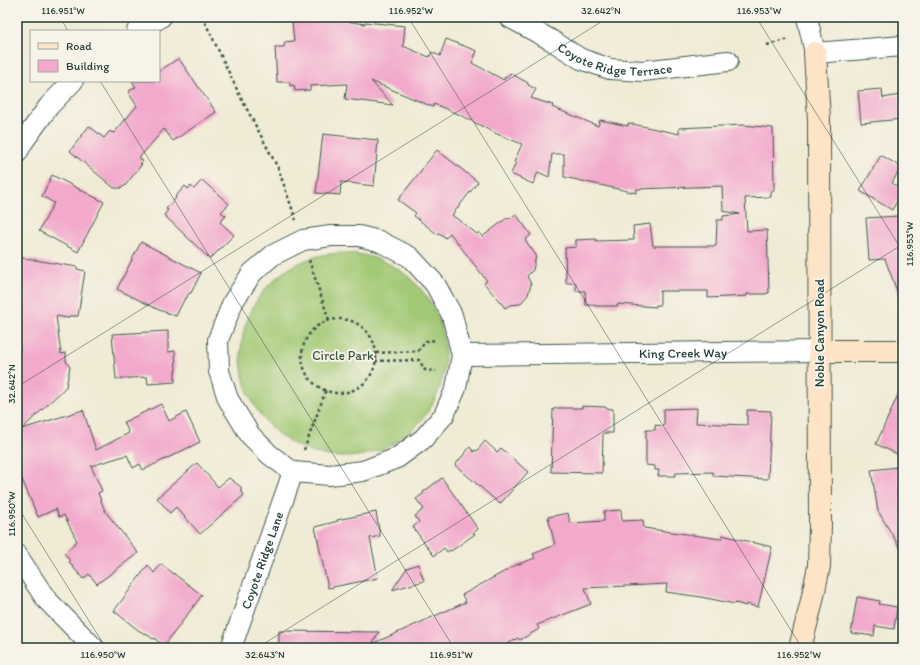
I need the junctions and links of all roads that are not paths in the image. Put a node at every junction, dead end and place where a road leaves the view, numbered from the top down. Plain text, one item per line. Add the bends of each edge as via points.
1 (161, 17) edge
2 (509, 17) edge
3 (807, 17) edge
4 (139, 30) edge
5 (903, 46) edge
6 (815, 53) junction
7 (728, 61) dead end
8 (72, 82) edge
9 (17, 153) edge
10 (903, 350) edge
11 (820, 352) junction
12 (462, 355) junction
13 (293, 472) junction
14 (17, 555) edge
15 (94, 648) edge
16 (231, 648) edge
17 (800, 648) edge

1 - 4 street
2 - 7 street, Coyote Ridge Terrace via 581,59 610,69 642,71
3 - 6 street, Noble Canyon Road
5 - 6 street
6 - 11 street, Noble Canyon Road via 819,120
8 - 9 street via 49,106
10 - 11 street, King Creek Way
11 - 12 street, King Creek Way
11 - 17 street, Noble Canyon Road via 819,566
12 - 13 street via 456,388 444,415 423,439 397,458 363,471 330,475
12 - 13 street via 452,315 436,284 410,257 379,241 359,236 303,240 273,256 252,273 233,302 218,340 219,371 228,400 250,435 270,455
13 - 16 street, Coyote Ridge Lane
14 - 15 street via 46,599

